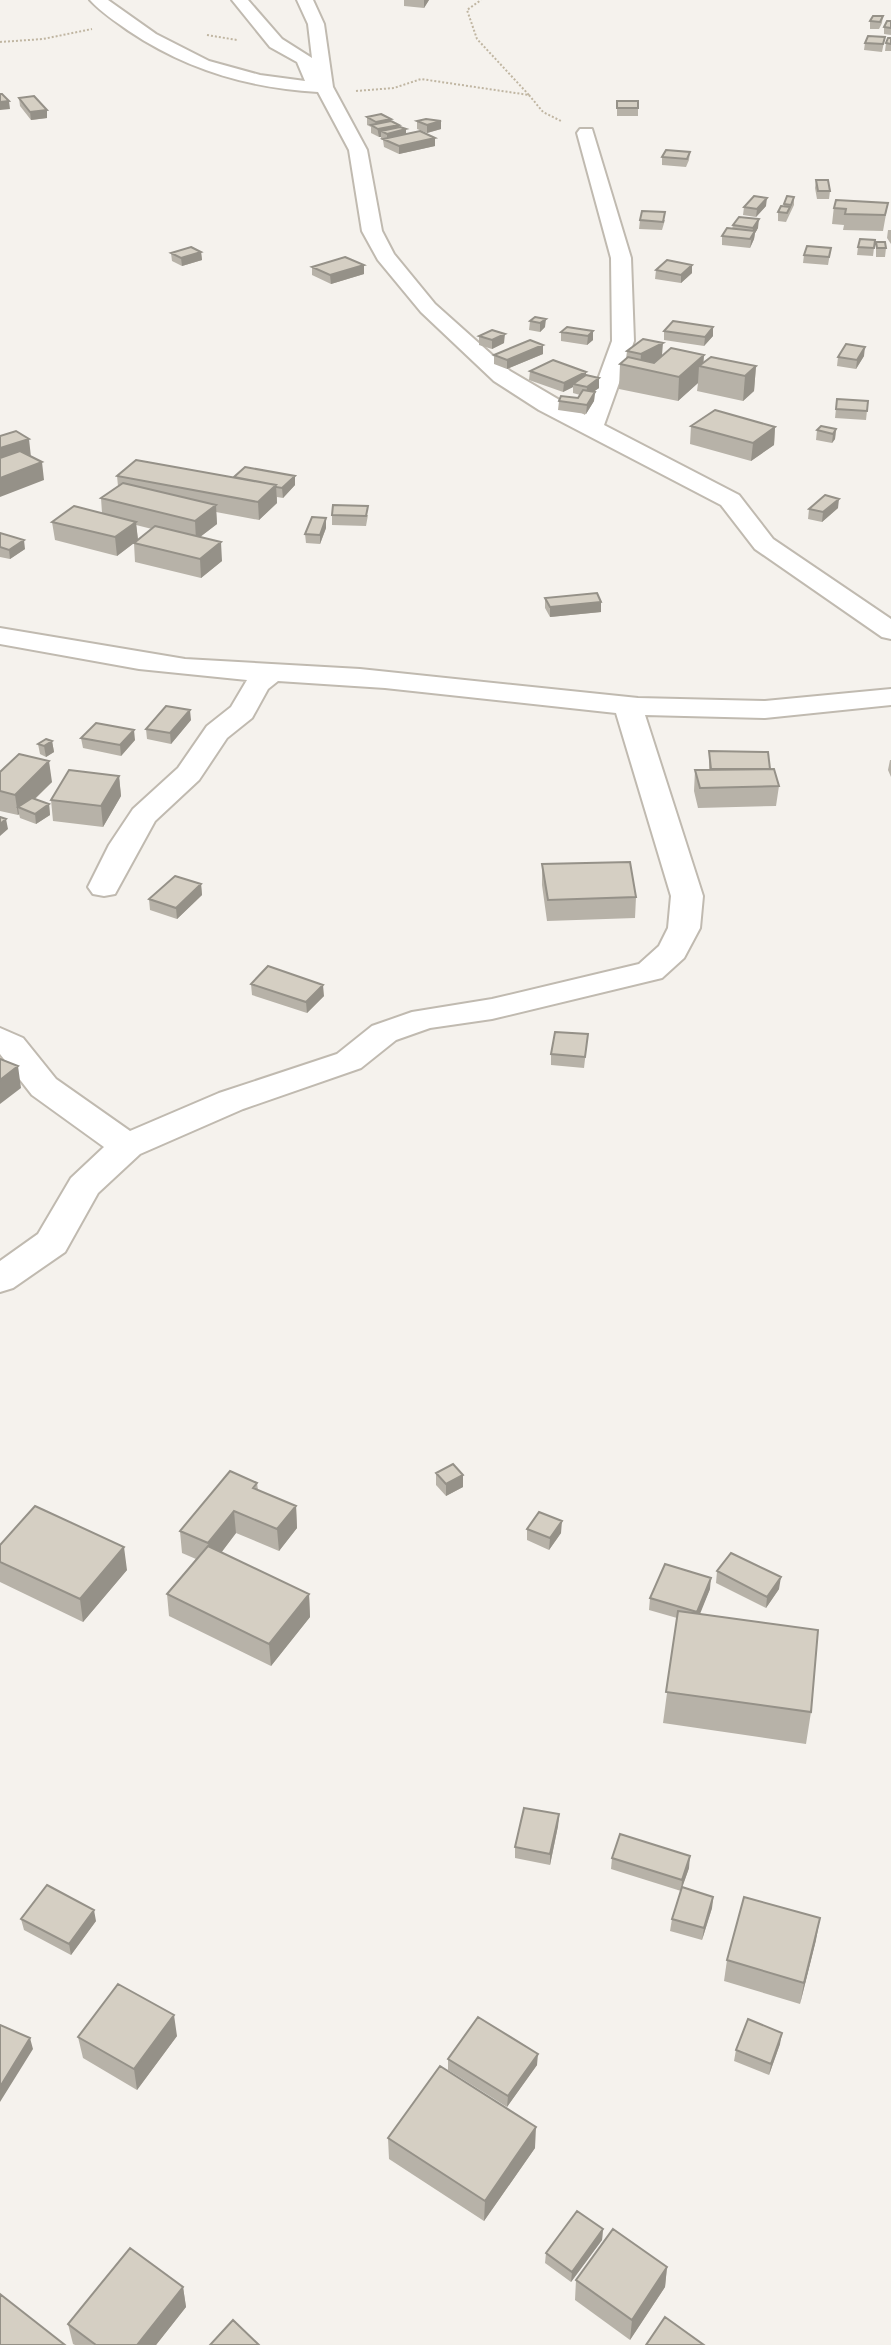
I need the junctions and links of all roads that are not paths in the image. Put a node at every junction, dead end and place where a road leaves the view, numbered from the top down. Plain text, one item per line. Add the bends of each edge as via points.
1 (98, 0) edge
2 (240, 0) edge
3 (305, 0) edge
4 (326, 90) junction
5 (586, 133) road end
6 (592, 427) junction
7 (891, 631) edge
8 (0, 636) edge
9 (272, 672) junction
10 (891, 697) edge
11 (628, 706) junction
12 (104, 887) dead end
13 (0, 1038) edge
14 (127, 1146) junction
15 (0, 1279) edge

1 - 4 street via 158,43 233,76
2 - 4 street via 276,43 304,59 314,81
3 - 4 street via 316,24
4 - 6 street via 358,150 372,231 405,282 502,376
5 - 6 street via 621,258 623,341
6 - 7 street via 730,500 764,544
8 - 9 street via 187,667
9 - 11 street
9 - 12 street via 257,685 242,712 217,732 189,774 144,815
10 - 11 street via 734,711
11 - 14 street via 687,896 684,928 673,951 650,971 492,1009 424,1019 384,1033 349,1061 231,1101
13 - 14 street via 44,1087
14 - 15 street via 84,1186 52,1243

